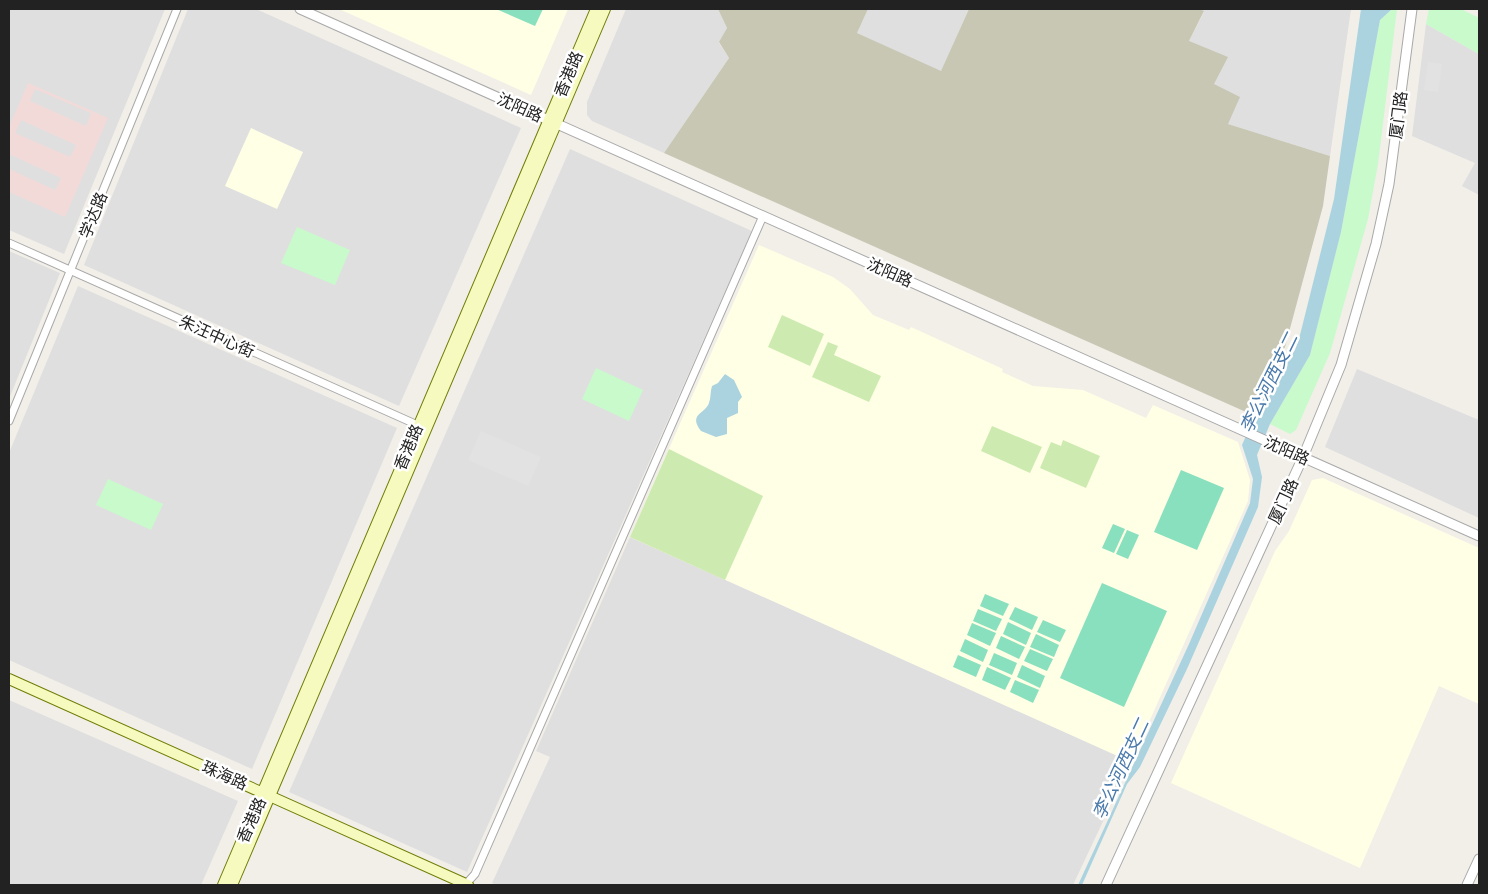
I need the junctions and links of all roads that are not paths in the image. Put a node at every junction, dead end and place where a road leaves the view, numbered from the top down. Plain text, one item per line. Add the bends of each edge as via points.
1 (177, 9) edge
2 (300, 9) edge
3 (596, 9) edge
4 (605, 9) edge
5 (1412, 9) edge
6 (552, 121) junction
7 (764, 216) junction
8 (9, 243) edge
9 (70, 270) junction
10 (9, 421) edge
11 (422, 427) junction
12 (1303, 457) junction
13 (1479, 536) edge
14 (9, 679) edge
15 (267, 794) junction
16 (1479, 859) edge
17 (223, 885) edge
18 (232, 885) edge
19 (467, 885) edge
20 (1106, 885) edge
21 (1467, 885) edge

1 - 9 street, 学达路
2 - 6 street, 沈阳路
3 - 6 main road, 香港路
4 - 6 main road, 香港路
5 - 12 street, 厦门路 via 1389,184 1376,244 1341,365
6 - 7 street, 沈阳路
6 - 11 main road, 香港路
7 - 12 street, 沈阳路
7 - 19 street via 475,874
8 - 9 street, 朱汪中心街
9 - 10 street, 学达路
9 - 11 street, 朱汪中心街
11 - 15 main road, 香港路
12 - 13 street, 沈阳路
12 - 20 street, 厦门路
14 - 15 main road, 珠海路
15 - 17 main road, 香港路
15 - 18 main road, 香港路
15 - 19 main road, 珠海路
16 - 21 street

